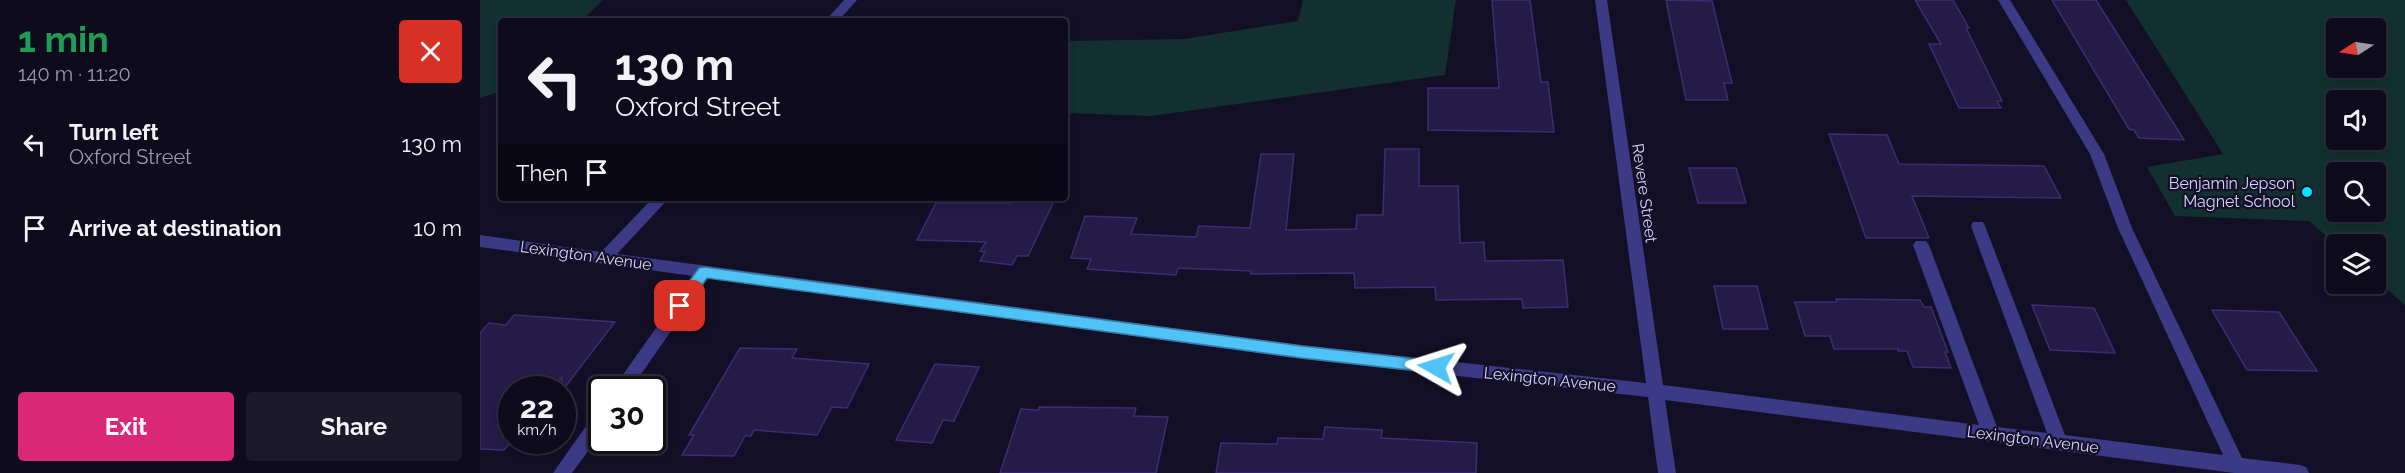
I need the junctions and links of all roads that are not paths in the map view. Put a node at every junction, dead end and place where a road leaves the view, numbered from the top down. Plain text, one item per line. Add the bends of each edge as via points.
1 (850, 0) edge
2 (1601, 0) edge
3 (2004, 0) edge
4 (834, 18) edge
5 (659, 201) edge
6 (1978, 226) dead end
7 (480, 241) edge
8 (1921, 245) dead end
9 (605, 257) junction
10 (704, 272) junction
11 (630, 376) edge
12 (1654, 391) junction
13 (1991, 434) junction
14 (588, 437) edge
15 (2059, 443) junction
16 (2237, 466) junction
17 (562, 473) edge
18 (1667, 473) edge
19 (2300, 473) edge

1 - 4 street
2 - 12 street, Revere Street
3 - 16 street via 2097,154 2125,228
5 - 9 street
6 - 15 street
7 - 9 street, Lexington Avenue
8 - 13 street
9 - 10 street, Lexington Avenue
10 - 11 street
10 - 12 street, Lexington Avenue via 1302,352
12 - 13 street, Lexington Avenue
12 - 18 street, Revere Street
13 - 15 street, Lexington Avenue
14 - 17 street
15 - 16 street, Lexington Avenue
16 - 19 street, Lexington Avenue

